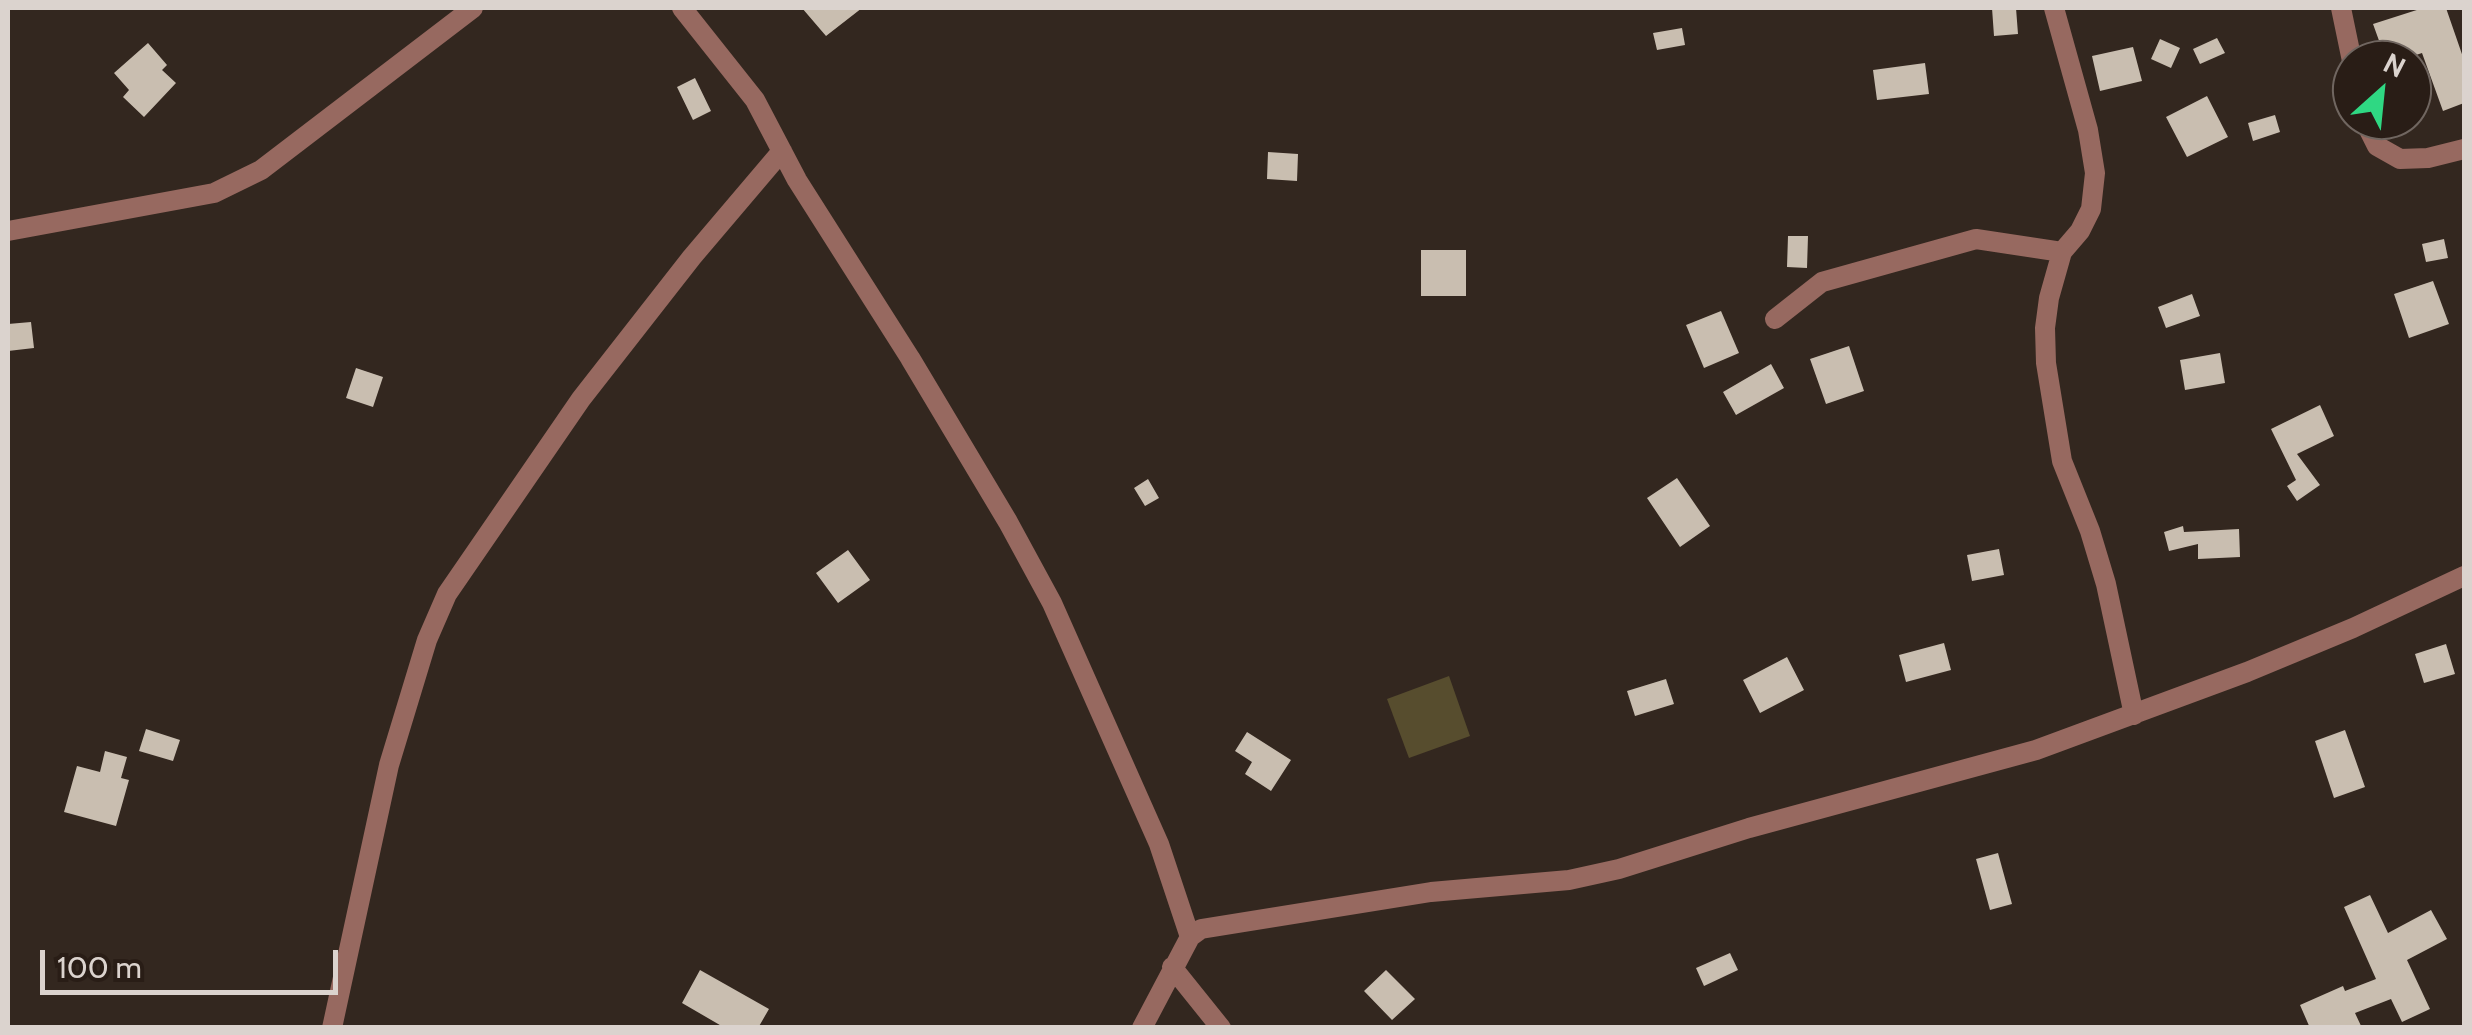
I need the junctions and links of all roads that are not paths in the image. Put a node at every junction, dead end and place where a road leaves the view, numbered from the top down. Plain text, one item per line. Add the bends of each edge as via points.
1 (473, 8) edge
2 (682, 8) edge
3 (2054, 8) edge
4 (2341, 8) edge
5 (2348, 40) edge
6 (2374, 140) edge
7 (2464, 149) edge
8 (782, 151) junction
9 (8, 231) edge
10 (2062, 252) junction
11 (1775, 318) dead end
12 (2464, 576) edge
13 (2134, 715) junction
14 (1190, 937) junction
15 (1172, 968) junction
16 (332, 1028) edge
17 (1142, 1028) edge
18 (1221, 1028) edge

1 - 9 street via 262,170 214,192
2 - 8 street via 756,100
3 - 10 street via 2095,173 2091,209
4 - 5 street
6 - 7 street via 2400,159
8 - 14 street via 961,440 1052,604 1160,844
8 - 16 street via 580,399 447,594 389,764
10 - 11 street via 1976,239 1822,282
10 - 13 street via 2045,328 2052,407 2062,460 2106,584
12 - 13 street via 2318,643
13 - 14 street via 2036,750 1619,869 1430,892 1201,929
14 - 15 street
15 - 17 street
15 - 18 street

